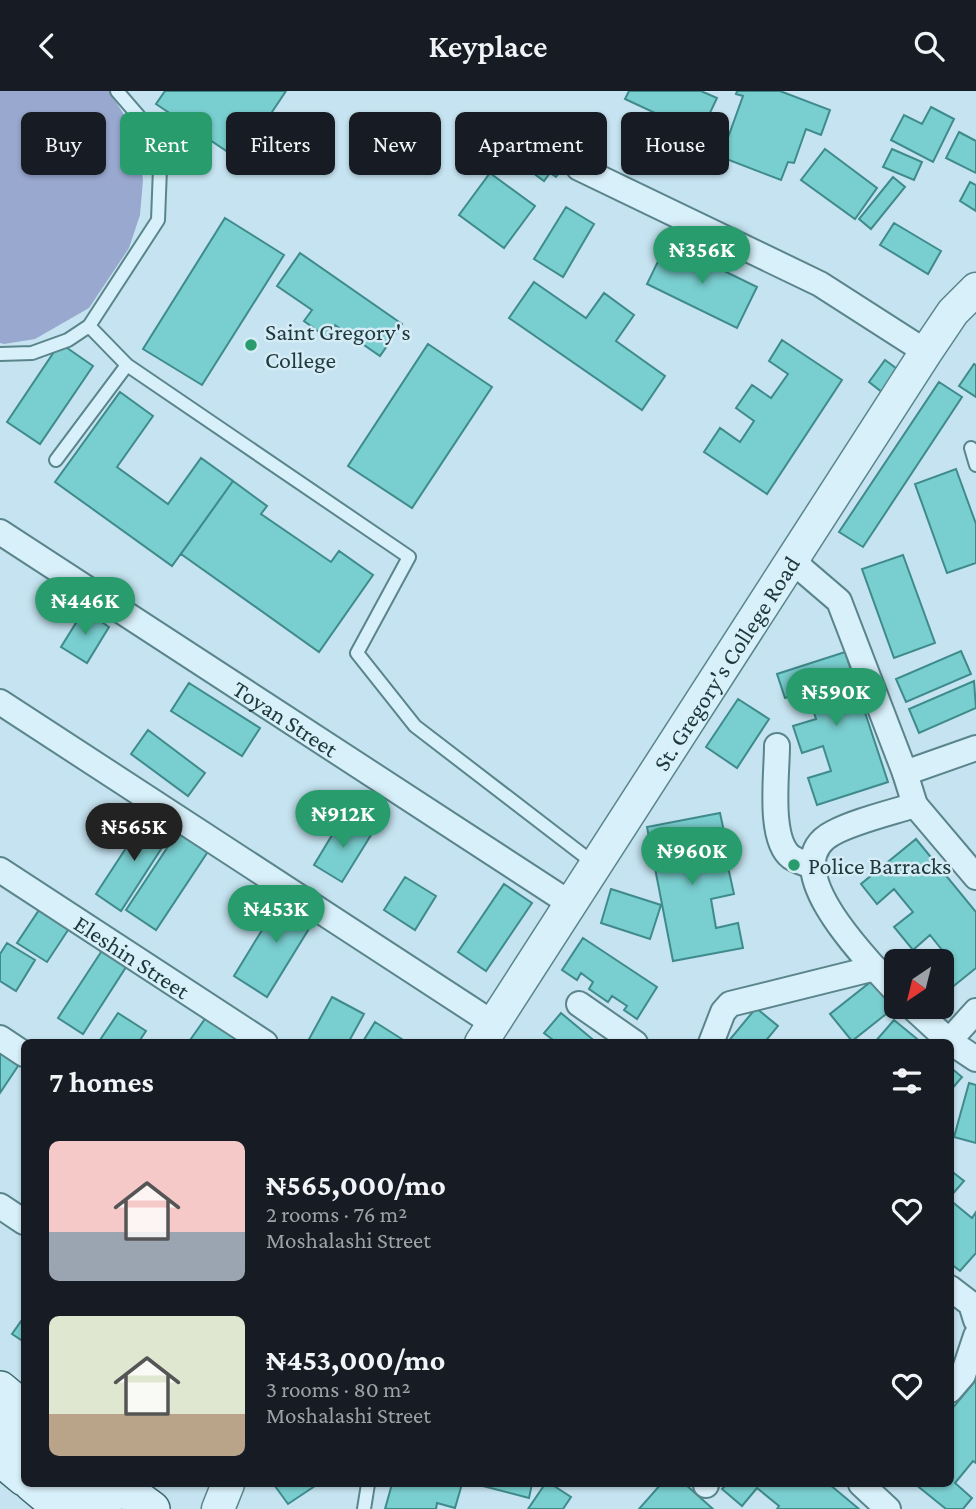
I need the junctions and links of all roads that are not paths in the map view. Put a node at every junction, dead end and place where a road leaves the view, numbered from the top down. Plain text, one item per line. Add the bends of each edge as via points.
1 (117, 91) edge
2 (597, 175) edge
3 (976, 289) edge
4 (89, 326) junction
5 (926, 352) junction
6 (0, 354) edge
7 (127, 365) junction
8 (971, 448) dead end
9 (56, 460) dead end
10 (976, 465) edge
11 (2, 537) edge
12 (793, 559) junction
13 (0, 702) edge
14 (776, 746) dead end
15 (976, 748) edge
16 (905, 773) junction
17 (915, 805) junction
18 (596, 865) junction
19 (811, 866) junction
20 (0, 870) edge
21 (976, 877) edge
22 (571, 904) junction
23 (875, 968) junction
24 (884, 978) edge
25 (579, 1004) dead end
26 (976, 1011) edge
27 (925, 1019) edge
28 (488, 1033) edge
29 (0, 1038) edge
30 (259, 1039) edge
31 (629, 1039) edge
32 (713, 1039) edge
33 (946, 1039) edge
34 (950, 1039) edge
35 (954, 1045) edge
36 (21, 1052) edge
37 (976, 1059) edge
38 (0, 1206) edge
39 (21, 1220) edge
40 (954, 1291) edge
41 (976, 1320) edge
42 (976, 1336) edge
43 (954, 1385) edge
44 (0, 1389) edge
45 (21, 1406) edge
46 (0, 1423) edge
47 (21, 1440) edge
48 (0, 1458) edge
49 (21, 1476) edge
50 (36, 1487) edge
51 (78, 1487) edge
52 (122, 1487) edge
53 (227, 1487) edge
54 (367, 1487) edge
55 (867, 1487) edge
56 (62, 1509) edge
57 (104, 1509) edge
58 (152, 1509) edge
59 (218, 1509) edge
60 (363, 1509) edge
61 (888, 1509) edge

1 - 4 lane via 161,142 158,220
2 - 5 street via 820,284
3 - 5 street, St. Gregory's College Road
4 - 6 lane via 68,340 32,353
4 - 7 lane
5 - 12 street, St. Gregory's College Road
7 - 9 lane
7 - 18 lane via 409,557 357,653 415,726
8 - 10 lane
11 - 22 street, Toyan Street
12 - 16 street via 839,601
12 - 18 street, St. Gregory's College Road
13 - 28 street
14 - 19 street via 779,842 792,857
15 - 16 street
16 - 17 street
17 - 19 street via 832,833 817,846
17 - 21 street
18 - 22 street, St. Gregory's College Road
19 - 23 street via 813,881 829,911
20 - 30 street, Eleshin Street
22 - 28 street, St. Gregory's College Road
23 - 24 street
23 - 32 street via 730,1004
25 - 31 street
26 - 34 street
27 - 33 street
29 - 36 street
35 - 37 street
38 - 39 street
40 - 41 street via 971,1304
42 - 43 street via 963,1375
44 - 45 main road
46 - 47 main road
48 - 49 main road
50 - 56 main road
51 - 57 main road
52 - 58 main road
53 - 59 street
54 - 60 lane
55 - 61 street

